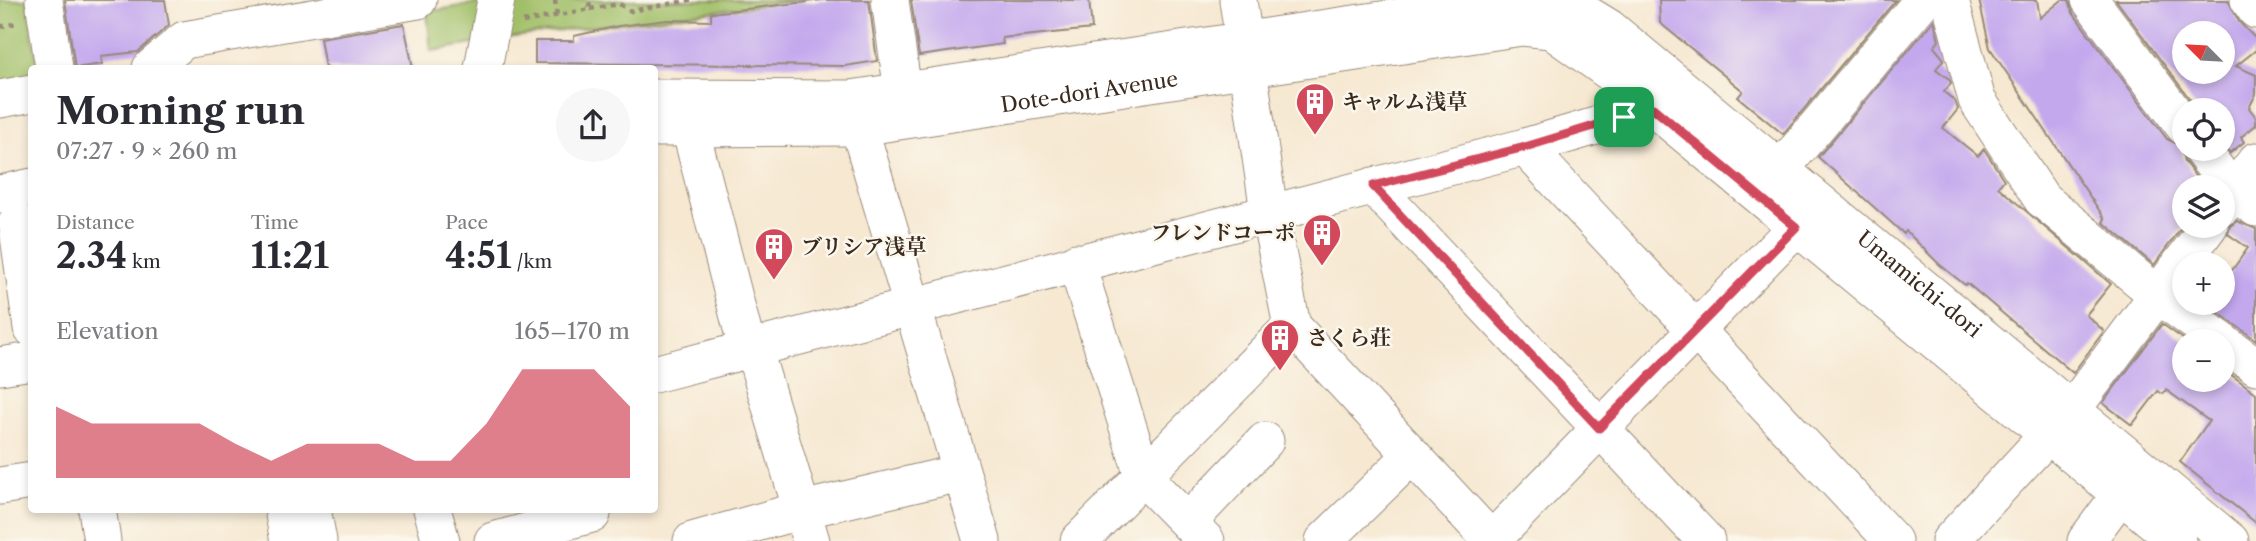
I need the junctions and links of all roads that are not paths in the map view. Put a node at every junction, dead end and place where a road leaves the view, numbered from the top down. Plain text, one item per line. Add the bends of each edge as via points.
1 (418, 0) edge
2 (890, 0) edge
3 (1238, 0) edge
4 (1923, 0) edge
5 (1950, 0) edge
6 (2090, 0) edge
7 (2249, 0) edge
8 (1573, 9) edge
9 (2256, 10) edge
10 (32, 11) edge
11 (506, 12) edge
12 (247, 16) edge
13 (1244, 54) junction
14 (53, 65) edge
15 (155, 65) edge
16 (484, 65) edge
17 (1611, 73) junction
18 (903, 92) junction
19 (28, 94) edge
20 (658, 98) edge
21 (0, 99) edge
22 (1653, 108) junction
23 (2172, 110) edge
24 (859, 127) junction
25 (672, 128) edge
26 (1525, 147) junction
27 (2209, 161) edge
28 (2256, 161) edge
29 (1780, 170) junction
30 (1373, 186) junction
31 (28, 193) edge
32 (2237, 202) edge
33 (1269, 212) junction
34 (12, 215) edge
35 (1796, 227) junction
36 (2200, 238) edge
37 (1076, 262) junction
38 (2159, 296) junction
39 (28, 305) edge
40 (913, 305) junction
41 (1292, 326) junction
42 (2204, 329) edge
43 (1696, 330) junction
44 (753, 347) junction
45 (2235, 351) edge
46 (28, 362) edge
47 (0, 366) edge
48 (2256, 366) edge
49 (658, 373) edge
50 (2060, 423) junction
51 (1599, 428) junction
52 (1265, 441) dead end
53 (1412, 455) junction
54 (960, 474) junction
55 (1144, 478) junction
56 (28, 482) edge
57 (0, 486) edge
58 (2120, 495) junction
59 (98, 513) edge
60 (284, 513) edge
61 (313, 513) edge
62 (433, 513) edge
63 (594, 522) edge
64 (806, 525) edge
65 (1199, 535) edge
66 (102, 541) edge
67 (289, 541) edge
68 (318, 541) edge
69 (441, 541) edge
70 (493, 541) edge
71 (692, 541) edge
72 (982, 541) edge
73 (1079, 541) edge
74 (1324, 541) edge
75 (1492, 541) edge
76 (1706, 541) edge
77 (1893, 541) edge
78 (1950, 541) edge
79 (2086, 541) edge
80 (2177, 541) edge
81 (2230, 541) edge

1 - 12 street
2 - 18 street
3 - 13 street
4 - 29 street
5 - 38 street via 1978,100 2042,199
6 - 23 street
7 - 9 street
8 - 13 street, Dote-dori Avenue
8 - 17 street
8 - 17 street, Umamichi-dori via 1552,30
8 - 29 street, Umamichi-dori
10 - 14 street
11 - 16 street
12 - 15 street via 184,40
13 - 18 street, Dote-dori Avenue
13 - 24 street, Dote-dori Avenue
13 - 33 street
17 - 22 street, Umamichi-dori
18 - 20 street, Dote-dori Avenue via 851,99
19 - 21 street
22 - 26 street
22 - 35 street, Umamichi-dori
24 - 25 street, Dote-dori Avenue
24 - 40 street
25 - 44 street via 744,336
26 - 30 street
26 - 43 street
27 - 32 street
28 - 32 street
29 - 50 street, Umamichi-dori
30 - 33 street
30 - 51 street
31 - 34 street
33 - 37 street
33 - 41 street
34 - 39 street
35 - 43 street
35 - 50 street, Umamichi-dori
36 - 38 street
37 - 40 street
37 - 55 street
38 - 42 street
38 - 50 street
40 - 44 street
40 - 54 street
41 - 53 street
41 - 55 street
43 - 51 street
43 - 77 street
44 - 49 street
44 - 64 street
45 - 48 street
46 - 47 street
50 - 58 street, Umamichi-dori
50 - 78 street
50 - 81 street, Umamichi-dori
51 - 75 street
51 - 76 street
52 - 65 street
53 - 74 street
53 - 75 street
54 - 64 street
54 - 72 street
55 - 65 street
55 - 73 street
56 - 57 street
58 - 79 street
58 - 80 street, Umamichi-dori
59 - 66 street
60 - 67 street
61 - 68 street
62 - 69 street
63 - 70 street
64 - 71 street

